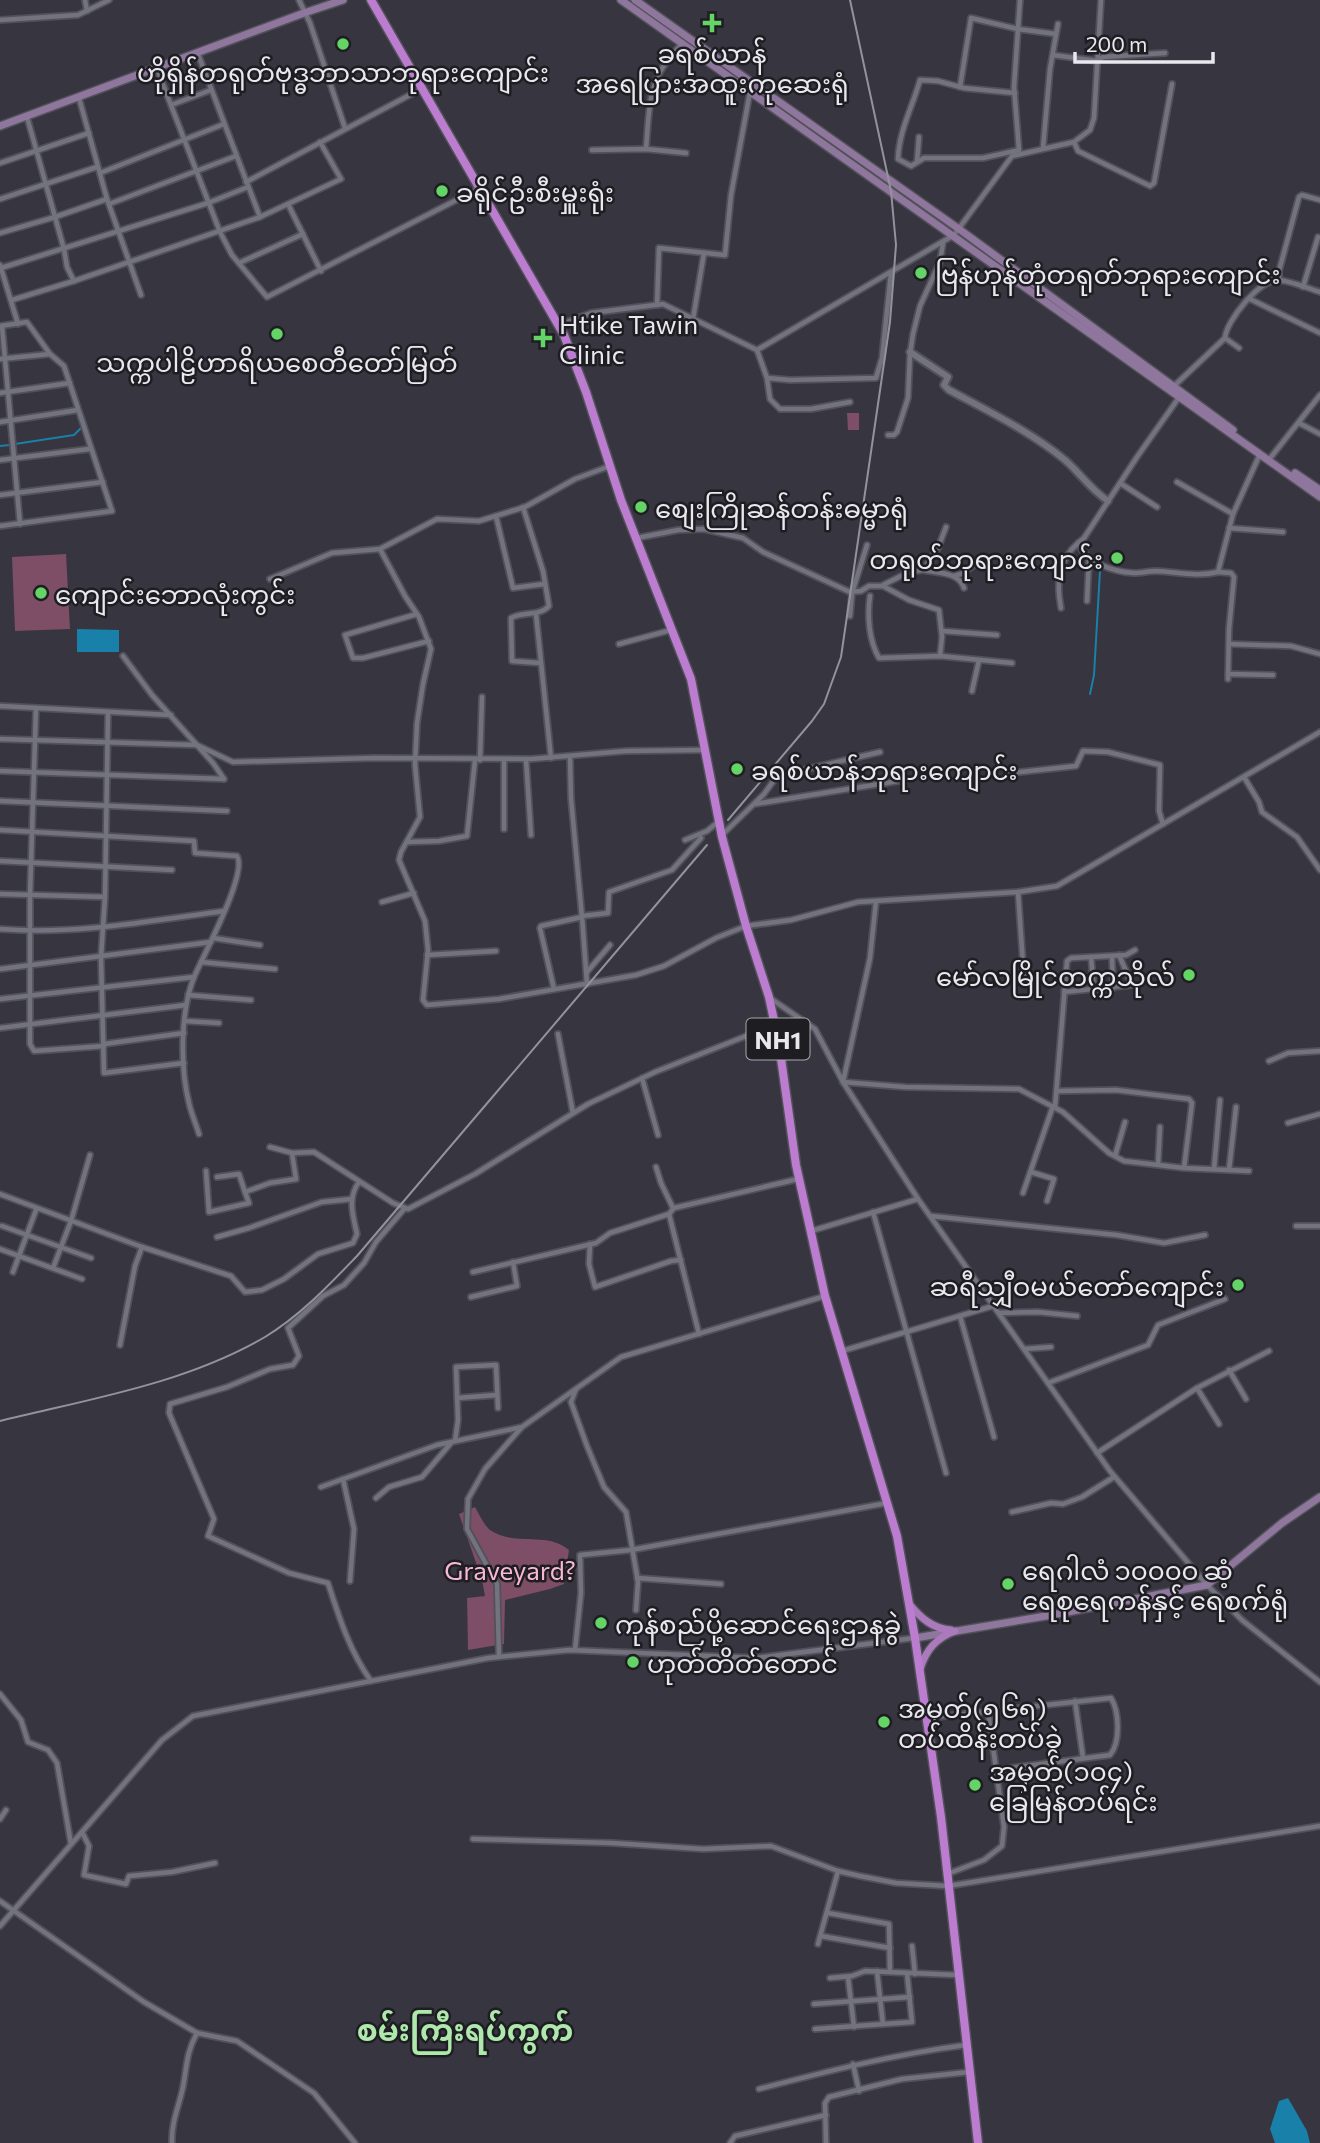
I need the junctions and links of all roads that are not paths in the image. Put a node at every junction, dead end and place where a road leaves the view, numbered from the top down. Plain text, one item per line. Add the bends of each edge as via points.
1 (85, 0) edge
2 (109, 0) edge
3 (299, 0) edge
4 (344, 0) edge
5 (370, 0) edge
6 (621, 0) edge
7 (635, 0) edge
8 (1020, 0) edge
9 (1101, 0) edge
10 (87, 11) junction
11 (304, 13) junction
12 (0, 20) edge
13 (1058, 24) dead end
14 (1018, 29) junction
15 (1056, 34) junction
16 (682, 43) junction
17 (1165, 53) dead end
18 (198, 54) junction
19 (1053, 55) junction
20 (1097, 61) junction
21 (157, 69) junction
22 (1172, 84) dead end
23 (960, 87) junction
24 (421, 89) junction
25 (211, 90) junction
26 (750, 92) junction
27 (1015, 93) junction
28 (79, 98) junction
29 (171, 105) junction
30 (27, 117) junction
31 (224, 124) junction
32 (0, 126) edge
33 (345, 128) junction
34 (89, 133) junction
35 (919, 137) dead end
36 (184, 140) junction
37 (320, 142) junction
38 (1074, 142) junction
39 (1043, 148) junction
40 (646, 149) junction
41 (36, 150) junction
42 (592, 150) dead end
43 (1019, 152) junction
44 (686, 153) dead end
45 (236, 156) junction
46 (0, 163) edge
47 (917, 163) junction
48 (98, 170) junction
49 (195, 171) junction
50 (46, 184) junction
51 (247, 185) junction
52 (478, 189) junction
53 (0, 199) edge
54 (1320, 200) edge
55 (108, 202) junction
56 (208, 203) junction
57 (288, 204) junction
58 (260, 217) junction
59 (55, 218) junction
60 (118, 232) junction
61 (220, 232) junction
62 (956, 232) junction
63 (0, 233) edge
64 (303, 234) junction
65 (1318, 237) edge
66 (943, 242) junction
67 (64, 249) junction
68 (704, 253) junction
69 (128, 263) junction
70 (239, 263) junction
71 (1, 266) edge
72 (321, 271) junction
73 (891, 273) junction
74 (1279, 280) junction
75 (74, 281) junction
76 (1303, 287) junction
77 (1320, 292) edge
78 (141, 295) dead end
79 (1250, 299) junction
80 (12, 300) junction
81 (657, 305) junction
82 (16, 316) junction
83 (694, 319) junction
84 (18, 324) junction
85 (558, 325) junction
86 (4, 326) edge
87 (1320, 333) edge
88 (1225, 338) junction
89 (1239, 348) dead end
90 (757, 350) junction
91 (910, 352) junction
92 (50, 354) junction
93 (2, 359) edge
94 (767, 378) junction
95 (70, 383) junction
96 (1174, 386) junction
97 (7, 392) junction
98 (0, 393) edge
99 (1181, 395) junction
100 (1320, 395) edge
101 (850, 402) dead end
102 (78, 411) junction
103 (11, 421) junction
104 (0, 422) edge
105 (1299, 423) junction
106 (1320, 434) edge
107 (888, 435) dead end
108 (90, 449) junction
109 (1260, 454) junction
110 (1271, 457) junction
111 (14, 458) junction
112 (0, 460) edge
113 (611, 466) junction
114 (103, 482) junction
115 (1177, 482) dead end
116 (1120, 483) junction
117 (1320, 490) edge
118 (17, 492) junction
119 (0, 495) edge
120 (1320, 497) edge
121 (1108, 501) junction
122 (523, 507) junction
123 (1157, 507) dead end
124 (1233, 514) junction
125 (496, 516) junction
126 (20, 524) junction
127 (0, 526) edge
128 (946, 527) dead end
129 (1229, 528) junction
130 (1283, 532) dead end
131 (636, 538) junction
132 (1078, 543) junction
133 (867, 545) dead end
134 (380, 549) junction
135 (985, 558) dead end
136 (1090, 558) junction
137 (923, 570) junction
138 (1218, 572) junction
139 (953, 576) junction
140 (270, 579) dead end
141 (544, 584) junction
142 (883, 586) junction
143 (964, 588) dead end
144 (852, 593) junction
145 (870, 596) dead end
146 (1087, 601) dead end
147 (1061, 608) dead end
148 (417, 614) junction
149 (536, 614) junction
150 (850, 616) dead end
151 (672, 629) junction
152 (942, 631) junction
153 (998, 635) dead end
154 (429, 640) junction
155 (619, 643) dead end
156 (1228, 644) junction
157 (1320, 653) edge
158 (123, 656) dead end
159 (940, 656) junction
160 (979, 660) junction
161 (540, 663) junction
162 (1012, 663) dead end
163 (1273, 675) dead end
164 (972, 691) dead end
165 (482, 697) dead end
166 (0, 706) edge
167 (36, 708) junction
168 (108, 712) junction
169 (171, 715) junction
170 (1320, 733) edge
171 (0, 739) edge
172 (35, 740) junction
173 (108, 742) junction
174 (197, 745) junction
175 (705, 750) junction
176 (880, 752) dead end
177 (570, 757) junction
178 (551, 758) junction
179 (416, 759) junction
180 (526, 759) junction
181 (478, 760) junction
182 (504, 760) junction
183 (0, 771) edge
184 (34, 773) junction
185 (1012, 773) dead end
186 (107, 776) junction
187 (1244, 777) junction
188 (898, 781) dead end
189 (0, 801) edge
190 (33, 803) junction
191 (754, 804) junction
192 (106, 806) junction
193 (227, 811) dead end
194 (719, 822) junction
195 (1163, 824) junction
196 (0, 830) edge
197 (504, 830) dead end
198 (32, 832) junction
199 (531, 835) dead end
200 (721, 835) junction
201 (105, 836) junction
202 (701, 838) dead end
203 (685, 840) dead end
204 (407, 842) junction
205 (0, 861) edge
206 (31, 863) junction
207 (105, 866) junction
208 (173, 870) dead end
209 (1320, 870) edge
210 (1018, 892) junction
211 (414, 893) junction
212 (0, 894) edge
213 (30, 896) junction
214 (105, 897) junction
215 (876, 901) junction
216 (382, 902) dead end
217 (224, 911) junction
218 (582, 917) junction
219 (746, 926) junction
220 (102, 928) junction
221 (0, 929) edge
222 (30, 931) junction
223 (212, 940) junction
224 (260, 945) dead end
225 (610, 945) dead end
226 (1135, 950) dead end
227 (496, 951) dead end
228 (427, 954) junction
229 (1119, 955) junction
230 (1112, 956) junction
231 (101, 957) junction
232 (1091, 957) junction
233 (201, 962) junction
234 (30, 965) junction
235 (0, 969) edge
236 (275, 969) dead end
237 (586, 973) junction
238 (194, 977) junction
239 (1024, 978) dead end
240 (587, 984) junction
241 (102, 986) junction
242 (1114, 988) junction
243 (554, 989) junction
244 (1094, 990) junction
245 (1064, 992) junction
246 (30, 995) junction
247 (188, 995) junction
248 (769, 997) junction
249 (0, 999) edge
250 (251, 1000) dead end
251 (186, 1005) junction
252 (102, 1017) junction
253 (186, 1021) junction
254 (219, 1023) dead end
255 (775, 1024) junction
256 (30, 1025) junction
257 (0, 1028) edge
258 (184, 1033) junction
259 (558, 1034) dead end
260 (104, 1045) junction
261 (1320, 1051) edge
262 (1269, 1061) dead end
263 (184, 1063) junction
264 (642, 1078) junction
265 (843, 1082) junction
266 (1058, 1091) junction
267 (1220, 1100) dead end
268 (1054, 1106) junction
269 (1237, 1107) dead end
270 (573, 1113) junction
271 (1320, 1114) edge
272 (1125, 1122) dead end
273 (1288, 1123) dead end
274 (1160, 1127) dead end
275 (199, 1133) dead end
276 (658, 1135) dead end
277 (270, 1147) dead end
278 (292, 1153) junction
279 (90, 1155) dead end
280 (1115, 1156) junction
281 (1158, 1166) junction
282 (656, 1167) dead end
283 (1184, 1168) junction
284 (1214, 1169) junction
285 (1229, 1170) junction
286 (206, 1171) dead end
287 (1249, 1171) dead end
288 (1031, 1172) junction
289 (217, 1177) dead end
290 (799, 1178) junction
291 (359, 1182) junction
292 (245, 1192) junction
293 (1023, 1193) dead end
294 (0, 1194) edge
295 (352, 1199) junction
296 (918, 1199) junction
297 (1047, 1201) dead end
298 (405, 1208) junction
299 (674, 1209) junction
300 (36, 1210) junction
301 (873, 1212) junction
302 (669, 1214) junction
303 (930, 1216) junction
304 (71, 1221) junction
305 (2, 1226) dead end
306 (1296, 1226) dead end
307 (1320, 1226) edge
308 (810, 1231) junction
309 (1205, 1234) dead end
310 (28, 1235) junction
311 (217, 1237) dead end
312 (590, 1244) junction
313 (62, 1248) junction
314 (142, 1248) junction
315 (0, 1249) edge
316 (20, 1256) junction
317 (91, 1258) dead end
318 (681, 1260) junction
319 (513, 1262) junction
320 (53, 1268) junction
321 (13, 1272) dead end
322 (473, 1272) dead end
323 (82, 1279) dead end
324 (825, 1296) junction
325 (471, 1297) dead end
326 (1225, 1299) dead end
327 (993, 1306) junction
328 (998, 1313) junction
329 (960, 1316) junction
330 (1077, 1316) dead end
331 (907, 1332) junction
332 (699, 1334) junction
333 (120, 1345) dead end
334 (1051, 1347) dead end
335 (1024, 1349) junction
336 (841, 1351) junction
337 (1269, 1351) dead end
338 (1229, 1370) junction
339 (1048, 1383) junction
340 (576, 1388) junction
341 (1197, 1388) junction
342 (497, 1395) junction
343 (457, 1398) junction
344 (1246, 1399) dead end
345 (498, 1408) dead end
346 (1219, 1424) dead end
347 (522, 1427) junction
348 (993, 1437) dead end
349 (453, 1442) junction
350 (1097, 1453) junction
351 (946, 1473) dead end
352 (1114, 1477) junction
353 (343, 1479) junction
354 (321, 1487) dead end
355 (1320, 1497) edge
356 (376, 1498) dead end
357 (888, 1503) junction
358 (1012, 1511) dead end
359 (631, 1550) junction
360 (637, 1578) junction
361 (350, 1581) dead end
362 (721, 1584) dead end
363 (1207, 1585) junction
364 (910, 1605) junction
365 (636, 1610) dead end
366 (955, 1631) junction
367 (915, 1638) junction
368 (575, 1650) junction
369 (499, 1657) junction
370 (920, 1670) junction
371 (371, 1681) junction
372 (1320, 1682) edge
373 (0, 1694) edge
374 (1075, 1701) junction
375 (988, 1711) junction
376 (926, 1718) junction
377 (1083, 1758) junction
378 (995, 1770) junction
379 (6, 1810) dead end
380 (0, 1819) edge
381 (1320, 1826) edge
382 (82, 1832) junction
383 (473, 1839) dead end
384 (71, 1845) junction
385 (215, 1863) dead end
386 (838, 1871) junction
387 (947, 1874) junction
388 (948, 1886) junction
389 (0, 1901) edge
390 (14, 1910) junction
391 (828, 1913) junction
392 (0, 1926) edge
393 (821, 1936) junction
394 (818, 1944) dead end
395 (912, 1946) dead end
396 (890, 1948) junction
397 (877, 1971) junction
398 (890, 1972) junction
399 (907, 1973) junction
400 (915, 1974) junction
401 (958, 1975) junction
402 (848, 1977) junction
403 (830, 1979) dead end
404 (909, 1997) junction
405 (880, 1999) junction
406 (850, 2002) junction
407 (814, 2004) dead end
408 (883, 2024) junction
409 (854, 2027) junction
410 (814, 2029) dead end
411 (197, 2033) junction
412 (966, 2045) junction
413 (853, 2064) junction
414 (970, 2072) junction
415 (759, 2089) dead end
416 (859, 2091) junction
417 (826, 2115) junction
418 (172, 2143) edge
419 (355, 2143) edge
420 (730, 2143) edge
421 (824, 2143) edge
422 (978, 2143) edge

1 - 10 street
2 - 10 street
3 - 11 street
4 - 11 main road
5 - 24 highway, NH1
6 - 16 main road
7 - 62 main road
8 - 14 street
9 - 20 street
10 - 12 street
11 - 18 main road
11 - 33 street
13 - 15 street
14 - 15 street
14 - 23 street via 971,18
14 - 27 street
15 - 19 street
16 - 26 main road
16 - 40 street via 655,82
17 - 20 street
18 - 21 main road
18 - 25 street
19 - 20 street
19 - 39 street
20 - 38 street via 1094,118 1090,130
21 - 28 main road
21 - 29 street
22 - 38 street via 1150,186 1078,151
23 - 27 street
23 - 47 street via 920,80 903,127 898,159 911,166
24 - 33 street
24 - 52 highway, NH1
25 - 29 street
25 - 31 street
26 - 62 main road
26 - 68 street via 725,255
27 - 43 street
28 - 30 main road
28 - 34 street
29 - 36 street
30 - 32 main road
30 - 41 street
31 - 36 street
31 - 45 street
33 - 37 street
34 - 41 street
34 - 48 street
35 - 47 street
36 - 48 street
36 - 49 street
37 - 51 street
37 - 57 street via 341,179
38 - 39 street
39 - 43 street
40 - 42 street
40 - 44 street
41 - 46 street
41 - 50 street
43 - 47 street via 983,158 925,158
43 - 62 street
45 - 49 street
45 - 51 street
48 - 50 street
48 - 55 street
49 - 55 street
49 - 56 street
50 - 53 street
50 - 59 street
51 - 56 street
51 - 58 street
52 - 72 street
52 - 85 highway, NH1
54 - 74 street via 1299,197
55 - 59 street
55 - 60 street
56 - 60 street
56 - 61 street
57 - 58 street
57 - 64 street
58 - 61 street
59 - 63 street
59 - 67 street
60 - 67 street
60 - 69 street
61 - 69 street
61 - 70 street
62 - 66 street
62 - 96 main road
62 - 99 main road
64 - 70 street
64 - 72 street
65 - 76 street
66 - 73 street
66 - 91 street via 940,262 920,306
67 - 71 street
67 - 75 street
68 - 81 street via 659,247
68 - 83 street
69 - 75 street
69 - 78 street
70 - 72 street via 268,297
71 - 80 street
73 - 90 street
73 - 94 street via 876,378
74 - 76 street
74 - 79 street via 1265,284
75 - 80 street
76 - 77 street
79 - 87 street
79 - 88 street via 1233,317
80 - 82 street
81 - 83 street
81 - 85 street via 591,313
82 - 84 street
82 - 86 street
83 - 90 street
84 - 86 street
84 - 92 street via 27,323
85 - 113 highway, NH1 via 572,352
86 - 93 street
88 - 89 street
88 - 96 street
90 - 94 street
91 - 107 street via 908,398 897,432
91 - 121 street via 948,377 944,386 949,390 1031,436
92 - 93 street
92 - 95 street via 64,366
93 - 97 street
94 - 101 street via 770,399 780,409
95 - 97 street
95 - 102 street
96 - 99 main road
97 - 98 street
97 - 103 street
99 - 109 main road
99 - 110 main road
99 - 116 street
100 - 105 street
102 - 103 street
102 - 108 street
103 - 104 street
103 - 111 street
105 - 106 street
105 - 110 street
108 - 111 street
108 - 114 street
109 - 120 main road
109 - 124 street
110 - 117 main road
111 - 112 street
111 - 118 street
113 - 122 street
113 - 131 highway, NH1
114 - 118 street
114 - 126 street via 112,512
115 - 124 street
116 - 121 street
116 - 123 street
118 - 119 street
118 - 126 street
121 - 132 street
122 - 125 street
122 - 141 street
124 - 129 street
125 - 134 street via 479,521 438,519
125 - 141 street via 513,588
126 - 127 street
128 - 137 street via 939,548
129 - 130 street
129 - 138 street
131 - 144 street via 704,529 743,538
131 - 151 highway, NH1
132 - 136 street
132 - 147 street via 1059,572
133 - 144 street
134 - 140 street via 332,553
134 - 148 street
135 - 139 street
136 - 138 street via 1136,573
136 - 146 street
137 - 139 street
137 - 142 street
138 - 156 street via 1234,577
139 - 143 street
141 - 149 street via 548,608
142 - 144 street
142 - 152 street via 939,610
144 - 150 street
145 - 159 street via 867,617 879,658
148 - 154 street
148 - 154 street via 345,635 352,658
149 - 161 street
149 - 161 street via 510,618 512,661
151 - 155 street
151 - 175 highway, NH1 via 693,687
152 - 153 street
152 - 159 street
154 - 179 street
156 - 157 street via 1291,646
156 - 163 street via 1228,677
158 - 169 street
159 - 160 street
160 - 162 street
160 - 164 street
161 - 178 street
165 - 181 street
166 - 167 street
167 - 168 street
167 - 172 street
168 - 169 street
168 - 173 street
169 - 174 street
170 - 187 street
171 - 172 street
172 - 173 street
172 - 184 street
173 - 174 street
173 - 186 street
174 - 179 street via 233,762
174 - 186 street via 224,779
175 - 177 street
175 - 194 highway, NH1
176 - 191 street via 777,775
177 - 178 street
177 - 218 street
178 - 180 street
179 - 181 street
179 - 204 street via 420,817
180 - 182 street
180 - 199 street
181 - 182 street
181 - 204 street via 467,836
182 - 197 street
183 - 184 street
184 - 186 street
184 - 190 street
185 - 195 street via 1076,766 1083,751 1160,765
186 - 192 street
187 - 195 street
187 - 209 street via 1262,812 1297,837
188 - 191 street
189 - 190 street
190 - 192 street
190 - 198 street
191 - 200 street
192 - 193 street
192 - 201 street
194 - 200 highway, NH1
194 - 203 street
195 - 210 street via 1057,886
196 - 198 street
198 - 201 street
198 - 206 street
200 - 219 highway, NH1
201 - 207 street
201 - 217 street via 194,841 195,853 237,856 239,874
202 - 218 street via 672,870 610,892 608,913
204 - 211 street via 399,860
205 - 206 street
206 - 207 street
206 - 213 street
207 - 208 street
207 - 214 street
210 - 215 street
210 - 239 street
211 - 216 street
211 - 228 street via 425,921
212 - 213 street
213 - 214 street
213 - 222 street
214 - 220 street
215 - 219 street
215 - 265 street via 870,958
217 - 220 street
217 - 223 street
218 - 237 street
218 - 243 street via 540,928
219 - 240 street via 664,966
219 - 248 highway, NH1
220 - 222 street
220 - 231 street
221 - 222 street
222 - 234 street
223 - 224 street
223 - 231 street
223 - 233 street
225 - 237 street
226 - 229 street
227 - 228 street
228 - 243 street via 423,1000 427,1004
229 - 230 street
229 - 242 street via 1132,984
230 - 232 street
230 - 242 street
231 - 234 street
231 - 241 street
232 - 244 street
232 - 245 street via 1067,961
233 - 236 street
233 - 238 street
234 - 235 street
234 - 246 street
237 - 240 street
238 - 241 street
238 - 247 street
240 - 243 street
241 - 246 street
241 - 252 street
242 - 244 street
244 - 245 street
245 - 266 street
246 - 249 street
246 - 256 street
247 - 250 street
247 - 251 street
248 - 255 highway, NH1
248 - 265 street via 815,1029
251 - 252 street
251 - 253 street
252 - 256 street
252 - 260 street
253 - 254 street
253 - 258 street
255 - 264 street
255 - 290 highway, NH1
256 - 257 street
256 - 260 street via 34,1051
258 - 260 street
258 - 263 street
259 - 270 street
260 - 263 street via 104,1073
261 - 262 street via 1288,1053
263 - 275 street
264 - 270 street
264 - 276 street
265 - 268 street via 1020,1089
265 - 296 street
266 - 268 street
266 - 283 street via 1116,1090 1189,1099
267 - 284 street
268 - 280 street
268 - 288 street
269 - 285 street
270 - 298 street via 475,1174
271 - 273 street
272 - 280 street
274 - 281 street
277 - 278 street
278 - 291 street via 314,1152
278 - 292 street via 296,1179
279 - 304 street
280 - 281 street via 1129,1163
281 - 283 street
282 - 299 street
283 - 284 street
284 - 285 street
285 - 287 street
286 - 292 street via 209,1212 249,1203
288 - 293 street
288 - 297 street via 1054,1179
289 - 292 street via 239,1174
290 - 299 street
290 - 308 highway, NH1
291 - 295 street
291 - 298 street
294 - 300 street
295 - 311 street via 322,1202
295 - 314 street via 357,1234 353,1242 318,1254 262,1290 245,1292 231,1276
296 - 301 street
296 - 303 street
298 - 371 street via 344,1285 323,1296 288,1328 299,1356 292,1365 170,1404 169,1413 214,1519 208,1536 289,1573 328,1583 359,1664
299 - 302 street
300 - 304 street
300 - 310 street
301 - 308 street
301 - 331 street
302 - 312 street
302 - 318 street
303 - 309 street via 1164,1243
303 - 327 street
304 - 313 street
304 - 314 street
305 - 310 street
306 - 307 street
308 - 324 highway, NH1
310 - 313 street
310 - 316 street
312 - 318 street via 595,1287
312 - 319 street
313 - 317 street
313 - 320 street
314 - 333 street
315 - 316 street
316 - 320 street
316 - 321 street
318 - 332 street
319 - 322 street
319 - 325 street via 517,1286
320 - 323 street
324 - 332 street
324 - 336 highway, NH1
326 - 339 street via 1158,1325 1148,1345
327 - 328 street
327 - 329 street
328 - 330 street
328 - 335 street
329 - 331 street
329 - 348 street
331 - 336 street
331 - 351 street
332 - 340 street via 621,1357
334 - 335 street
335 - 339 street
336 - 357 highway, NH1
337 - 338 street
338 - 341 street
338 - 344 street
339 - 350 street
340 - 347 street
340 - 359 street via 571,1402 604,1487 626,1512
341 - 346 street
341 - 350 street
342 - 343 street
342 - 343 street via 496,1365 456,1367
342 - 345 street
343 - 349 street
347 - 349 street
347 - 369 street via 485,1469 468,1499 467,1528 497,1584
349 - 353 street
349 - 356 street via 422,1477 389,1487
350 - 352 street
352 - 358 street via 1063,1504
352 - 363 street
353 - 354 street
353 - 361 street via 354,1529
355 - 363 main road
357 - 359 street
357 - 364 highway, NH1
359 - 360 street
359 - 368 street via 580,1555
360 - 362 street
360 - 365 street
363 - 366 main road
363 - 372 street via 1241,1620
364 - 366 main road via 937,1628
364 - 367 highway, NH1
366 - 367 main road
366 - 370 main road via 938,1639
367 - 368 street via 757,1657
367 - 370 highway, NH1
368 - 369 street
369 - 371 street
370 - 376 highway, NH1
371 - 382 street via 193,1716 163,1740
373 - 384 street via 21,1720 28,1742 48,1751 57,1763
374 - 375 street
374 - 377 street
374 - 377 street via 1111,1698 1114,1703 1115,1749 1110,1755
375 - 376 street
375 - 378 street
376 - 387 highway, NH1
377 - 378 street
378 - 387 street via 1004,1827 1002,1846 984,1860
379 - 380 street
381 - 388 street
382 - 384 street
382 - 385 street via 89,1846 84,1875 126,1884 130,1876
383 - 386 street via 702,1849 771,1846
384 - 390 street
386 - 388 street via 895,1883
386 - 391 street
387 - 388 highway, NH1
388 - 401 highway, NH1
389 - 390 street
390 - 392 street
390 - 411 street via 144,2002
391 - 393 street
391 - 396 street via 888,1923
393 - 394 street
393 - 396 street
395 - 400 street
396 - 398 street
397 - 398 street
397 - 402 street
397 - 405 street
398 - 399 street
399 - 400 street
399 - 404 street
400 - 401 street
401 - 412 highway, NH1
402 - 403 street
402 - 406 street
404 - 405 street
404 - 408 street via 912,2022
405 - 406 street
405 - 408 street
406 - 407 street
406 - 409 street
408 - 409 street
409 - 410 street
411 - 418 street via 186,2061
411 - 419 street via 237,2041 314,2093
412 - 413 street
412 - 414 highway, NH1
413 - 415 street
413 - 416 street
414 - 416 street via 902,2079
414 - 422 highway, NH1
416 - 417 street via 826,2099
417 - 420 street via 735,2136
417 - 421 street

